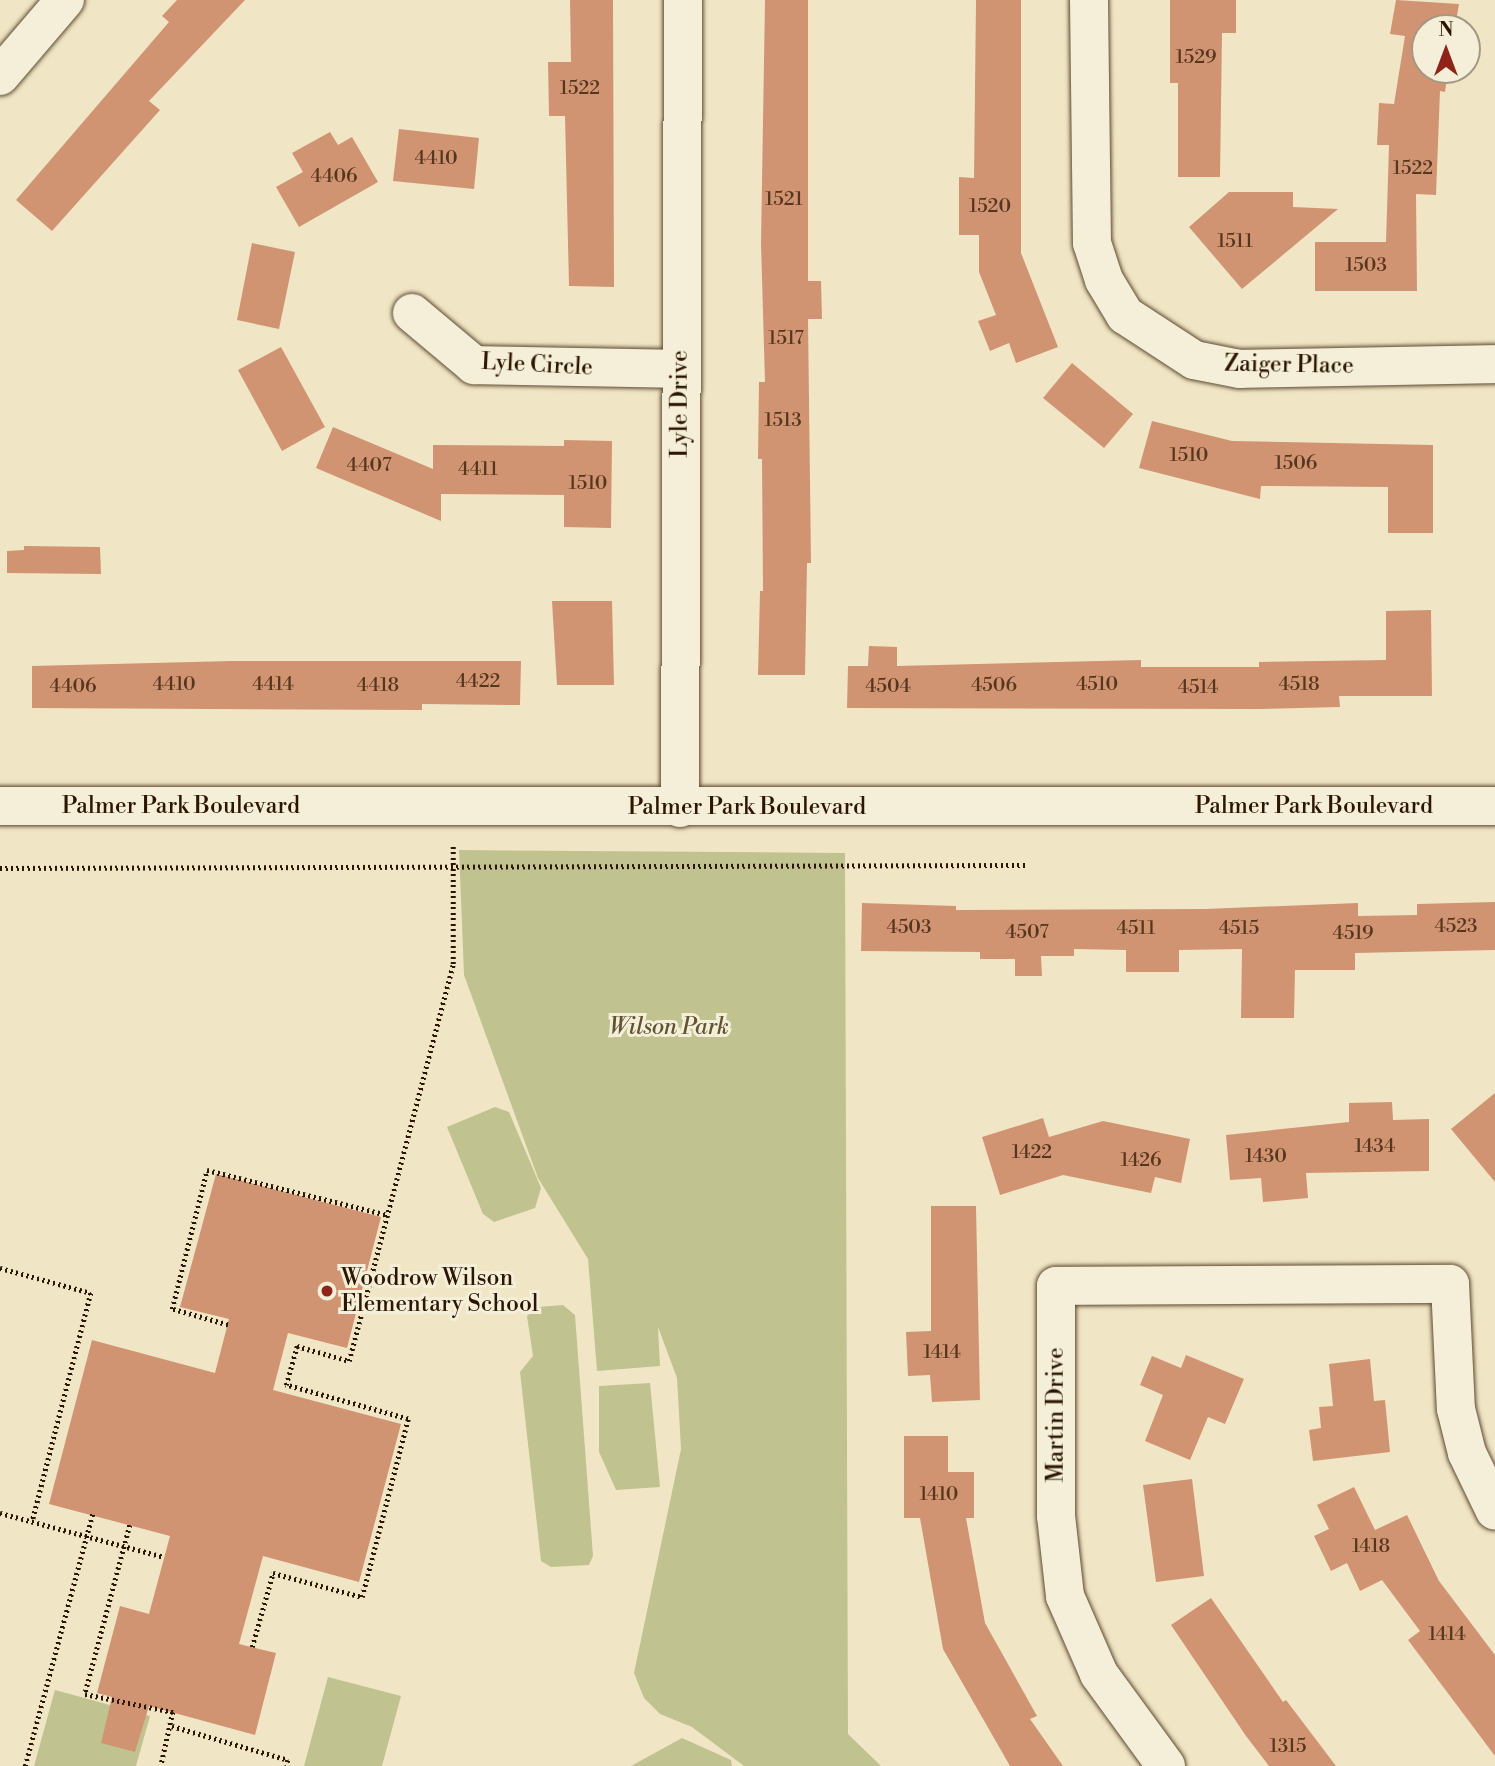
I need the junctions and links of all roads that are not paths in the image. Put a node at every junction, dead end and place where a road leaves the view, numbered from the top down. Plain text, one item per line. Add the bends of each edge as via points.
1 (65, 0) edge
2 (683, 0) edge
3 (1089, 0) edge
4 (0, 76) edge
5 (412, 313) dead end
6 (1495, 364) edge
7 (680, 369) junction
8 (0, 806) edge
9 (1495, 806) edge
10 (680, 808) junction
11 (1495, 1511) edge
12 (1166, 1766) edge

1 - 4 street
2 - 7 street, Lyle Drive
3 - 6 street, Zaiger Place via 1092,243 1104,280 1125,315 1194,360 1240,369
5 - 7 street, Lyle Circle via 474,365
7 - 10 street, Lyle Drive
8 - 10 street, Palmer Park Boulevard
9 - 10 street, Palmer Park Boulevard
11 - 12 street, Martin Drive via 1467,1453 1456,1409 1450,1284 1056,1286 1056,1516 1065,1596 1099,1674

